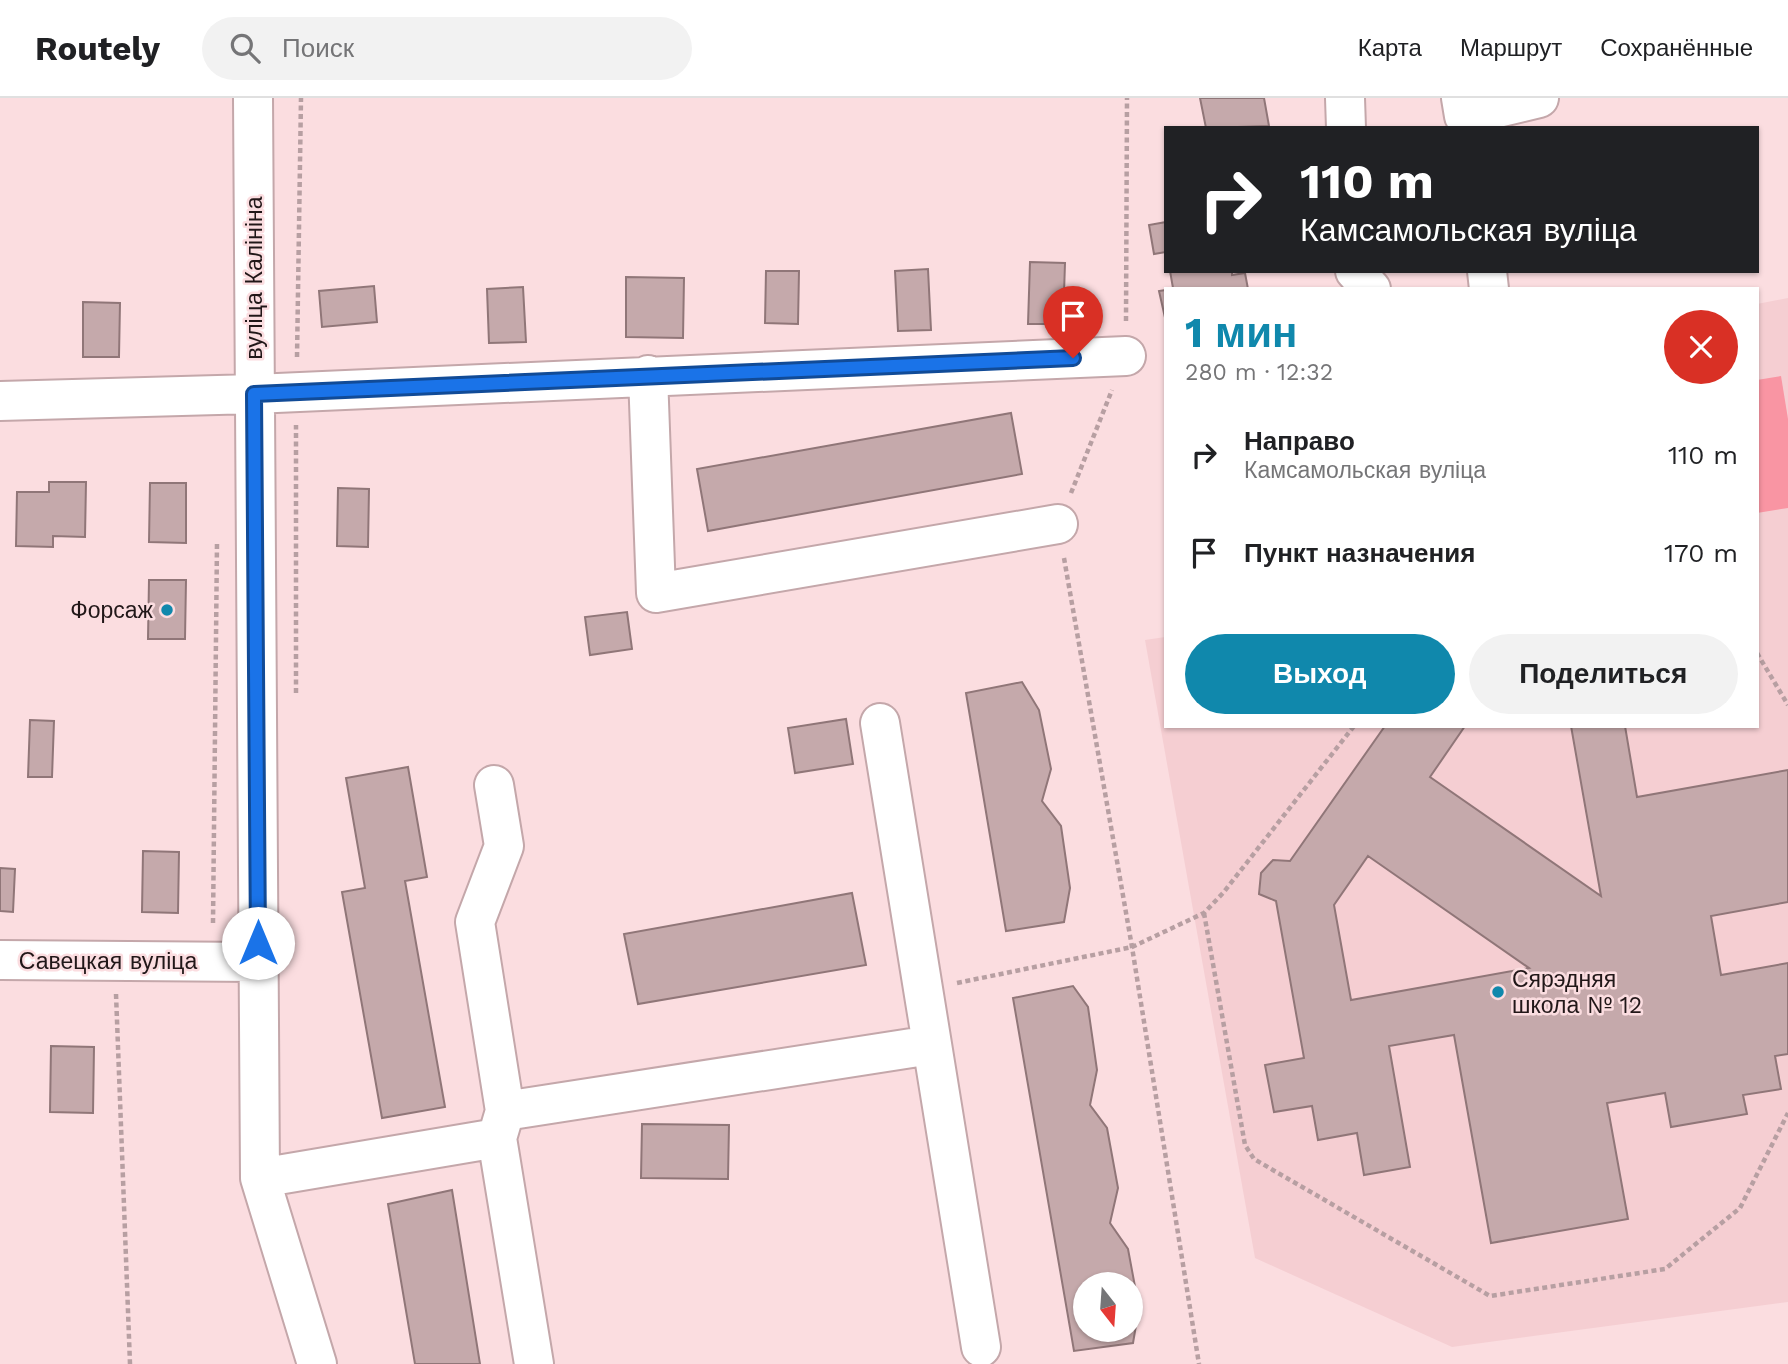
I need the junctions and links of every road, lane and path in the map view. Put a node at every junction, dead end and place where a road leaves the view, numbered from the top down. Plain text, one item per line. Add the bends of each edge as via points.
1 (253, 98) edge
2 (301, 98) edge
3 (1127, 98) edge
4 (1345, 98) edge
5 (1539, 98) edge
6 (1464, 114) edge
7 (1346, 126) edge
8 (1357, 273) edge
9 (1369, 287) edge
10 (1126, 356) junction
11 (648, 375) junction
12 (296, 392) junction
13 (254, 394) junction
14 (0, 401) edge
15 (1058, 524) junction
16 (1759, 656) edge
17 (1788, 705) edge
18 (296, 706) dead end
19 (880, 723) dead end
20 (1352, 728) edge
21 (494, 785) dead end
22 (1204, 913) junction
23 (1132, 947) junction
24 (0, 961) edge
25 (114, 961) junction
26 (258, 962) junction
27 (922, 990) junction
28 (931, 1045) junction
29 (1788, 1113) edge
30 (1785, 1123) edge
31 (501, 1124) junction
32 (260, 1178) junction
33 (981, 1347) dead end
34 (130, 1364) edge
35 (317, 1364) edge
36 (534, 1364) edge
37 (1199, 1364) edge

1 - 13 street, вуліца Калініна
2 - 12 path
3 - 10 path
4 - 7 street
5 - 6 street
8 - 9 street
10 - 11 street
10 - 15 path
11 - 12 street
11 - 15 street via 656,593
12 - 13 street
12 - 18 path
13 - 14 street
13 - 26 street, вуліца Калініна
15 - 23 path
16 - 17 path
19 - 27 street
20 - 22 path
21 - 31 street via 503,846 475,922
22 - 23 path
22 - 30 path via 1245,1145 1254,1159 1490,1296 1665,1269 1740,1208
23 - 27 path
23 - 37 path
24 - 25 street, Савецкая вуліца
25 - 26 street, Савецкая вуліца
25 - 34 path
26 - 32 street, вуліца Калініна
27 - 28 street
28 - 31 street
28 - 33 street
29 - 30 path
31 - 32 street
31 - 36 street
32 - 35 street, вуліца Калініна

